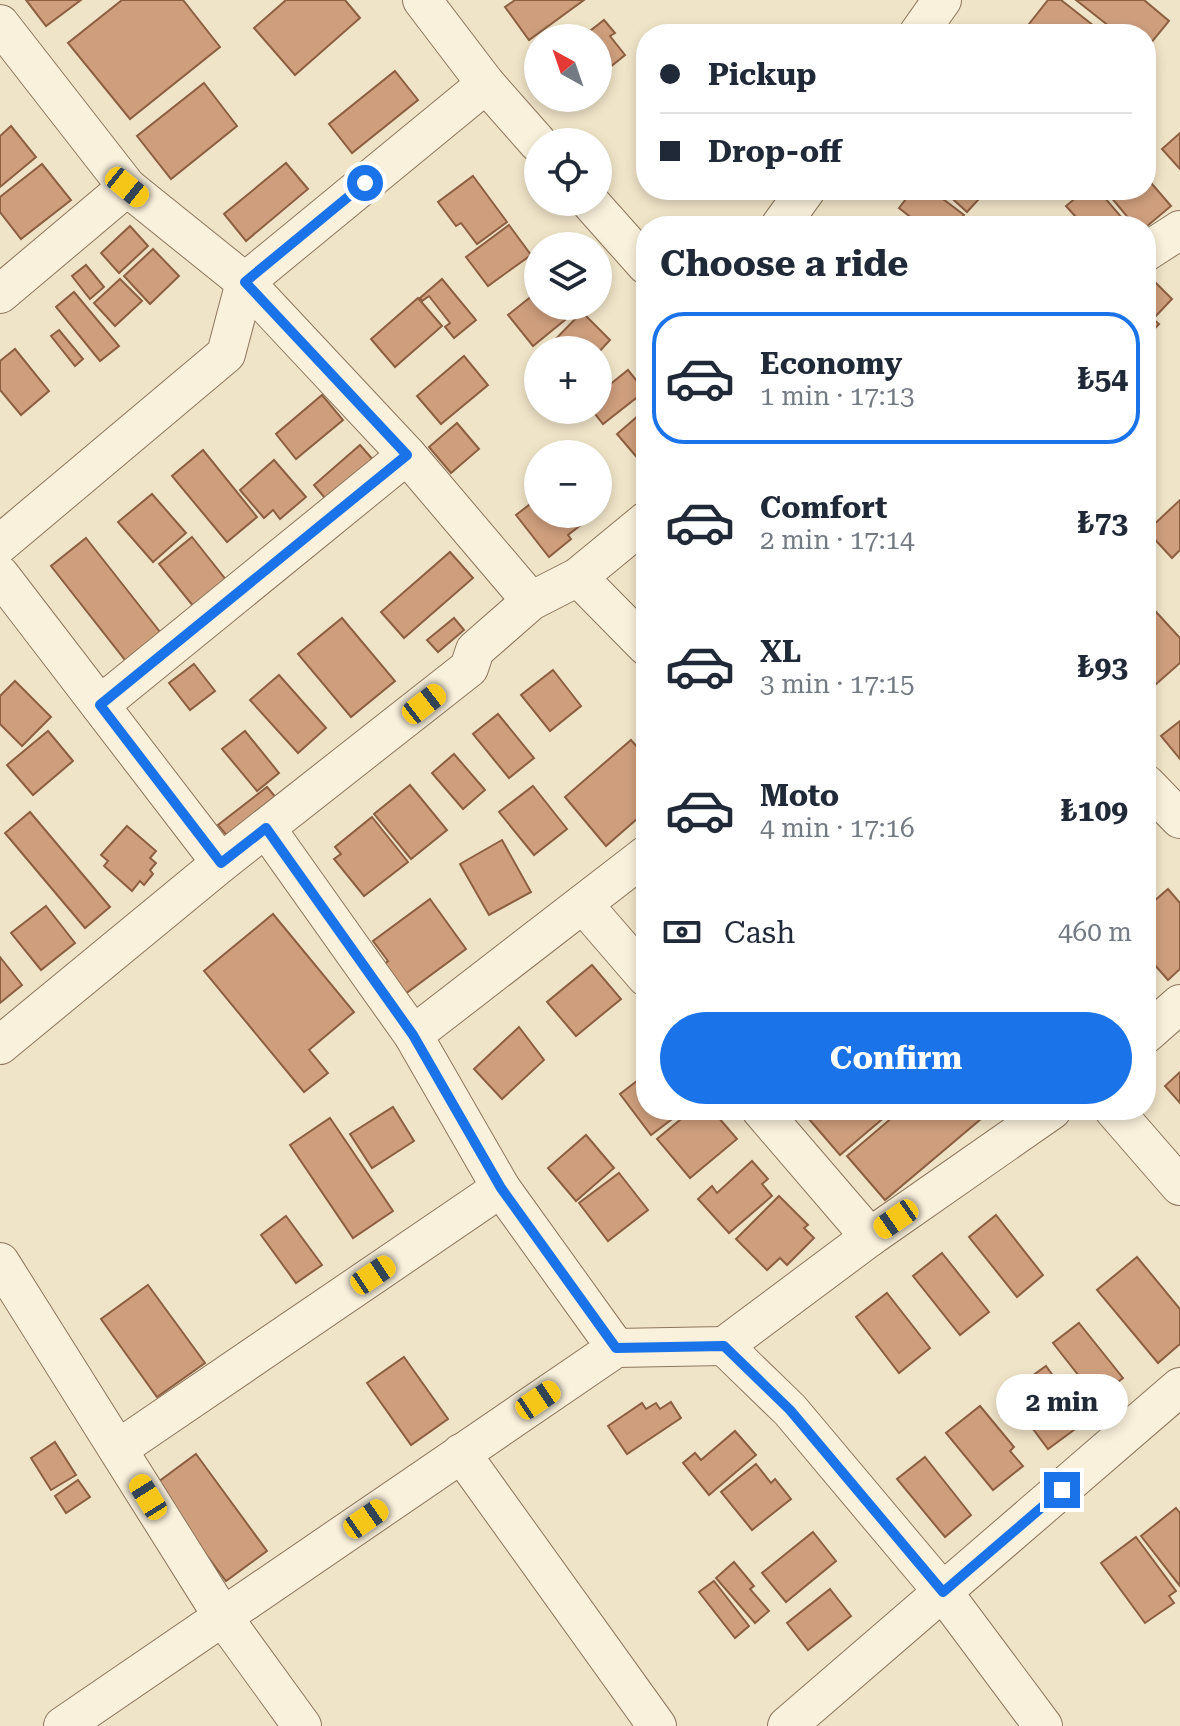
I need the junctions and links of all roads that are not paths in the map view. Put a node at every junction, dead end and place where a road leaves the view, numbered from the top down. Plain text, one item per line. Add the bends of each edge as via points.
1 (422, 0) edge
2 (942, 0) edge
3 (0, 24) edge
4 (925, 24) edge
5 (486, 84) junction
6 (525, 128) edge
7 (127, 187) junction
8 (602, 216) edge
9 (1180, 230) edge
10 (1156, 246) edge
11 (636, 254) edge
12 (7, 274) edge
13 (245, 282) junction
14 (407, 455) junction
15 (636, 529) edge
16 (0, 544) edge
17 (0, 575) edge
18 (578, 577) junction
19 (531, 601) junction
20 (636, 636) edge
21 (100, 705) junction
22 (1156, 794) edge
23 (1180, 819) edge
24 (266, 828) junction
25 (221, 863) junction
26 (636, 863) edge
27 (583, 904) junction
28 (636, 965) edge
29 (1180, 1004) edge
30 (1156, 1025) edge
31 (413, 1035) junction
32 (0, 1045) edge
33 (770, 1120) edge
34 (1038, 1120) edge
35 (1123, 1120) edge
36 (1180, 1186) edge
37 (501, 1188) junction
38 (870, 1237) junction
39 (1, 1264) edge
40 (724, 1346) junction
41 (616, 1348) junction
42 (1180, 1387) edge
43 (118, 1449) junction
44 (461, 1453) junction
45 (943, 1592) junction
46 (223, 1617) junction
47 (63, 1726) edge
48 (302, 1726) edge
49 (657, 1726) edge
50 (787, 1726) edge
51 (1043, 1726) edge

1 - 5 street
2 - 4 street
3 - 7 street
5 - 6 street
5 - 13 street
7 - 12 street
7 - 13 street
8 - 11 street
9 - 10 street
13 - 14 street
13 - 16 street via 226,354
14 - 19 street
14 - 21 street
15 - 18 street
17 - 21 street
18 - 19 street
18 - 20 street
19 - 24 street via 475,650 469,668
21 - 25 street
22 - 23 street
24 - 25 street
24 - 31 street
25 - 32 street
26 - 27 street
27 - 28 street
27 - 31 street
29 - 30 street
31 - 37 street
33 - 38 street
34 - 38 street
35 - 36 street
37 - 41 street
37 - 43 street
38 - 40 street
39 - 43 street
40 - 41 street
40 - 45 street via 790,1410
41 - 44 street
42 - 45 street
43 - 46 street
44 - 46 street
44 - 49 street
45 - 50 street
45 - 51 street
46 - 47 street
46 - 48 street

